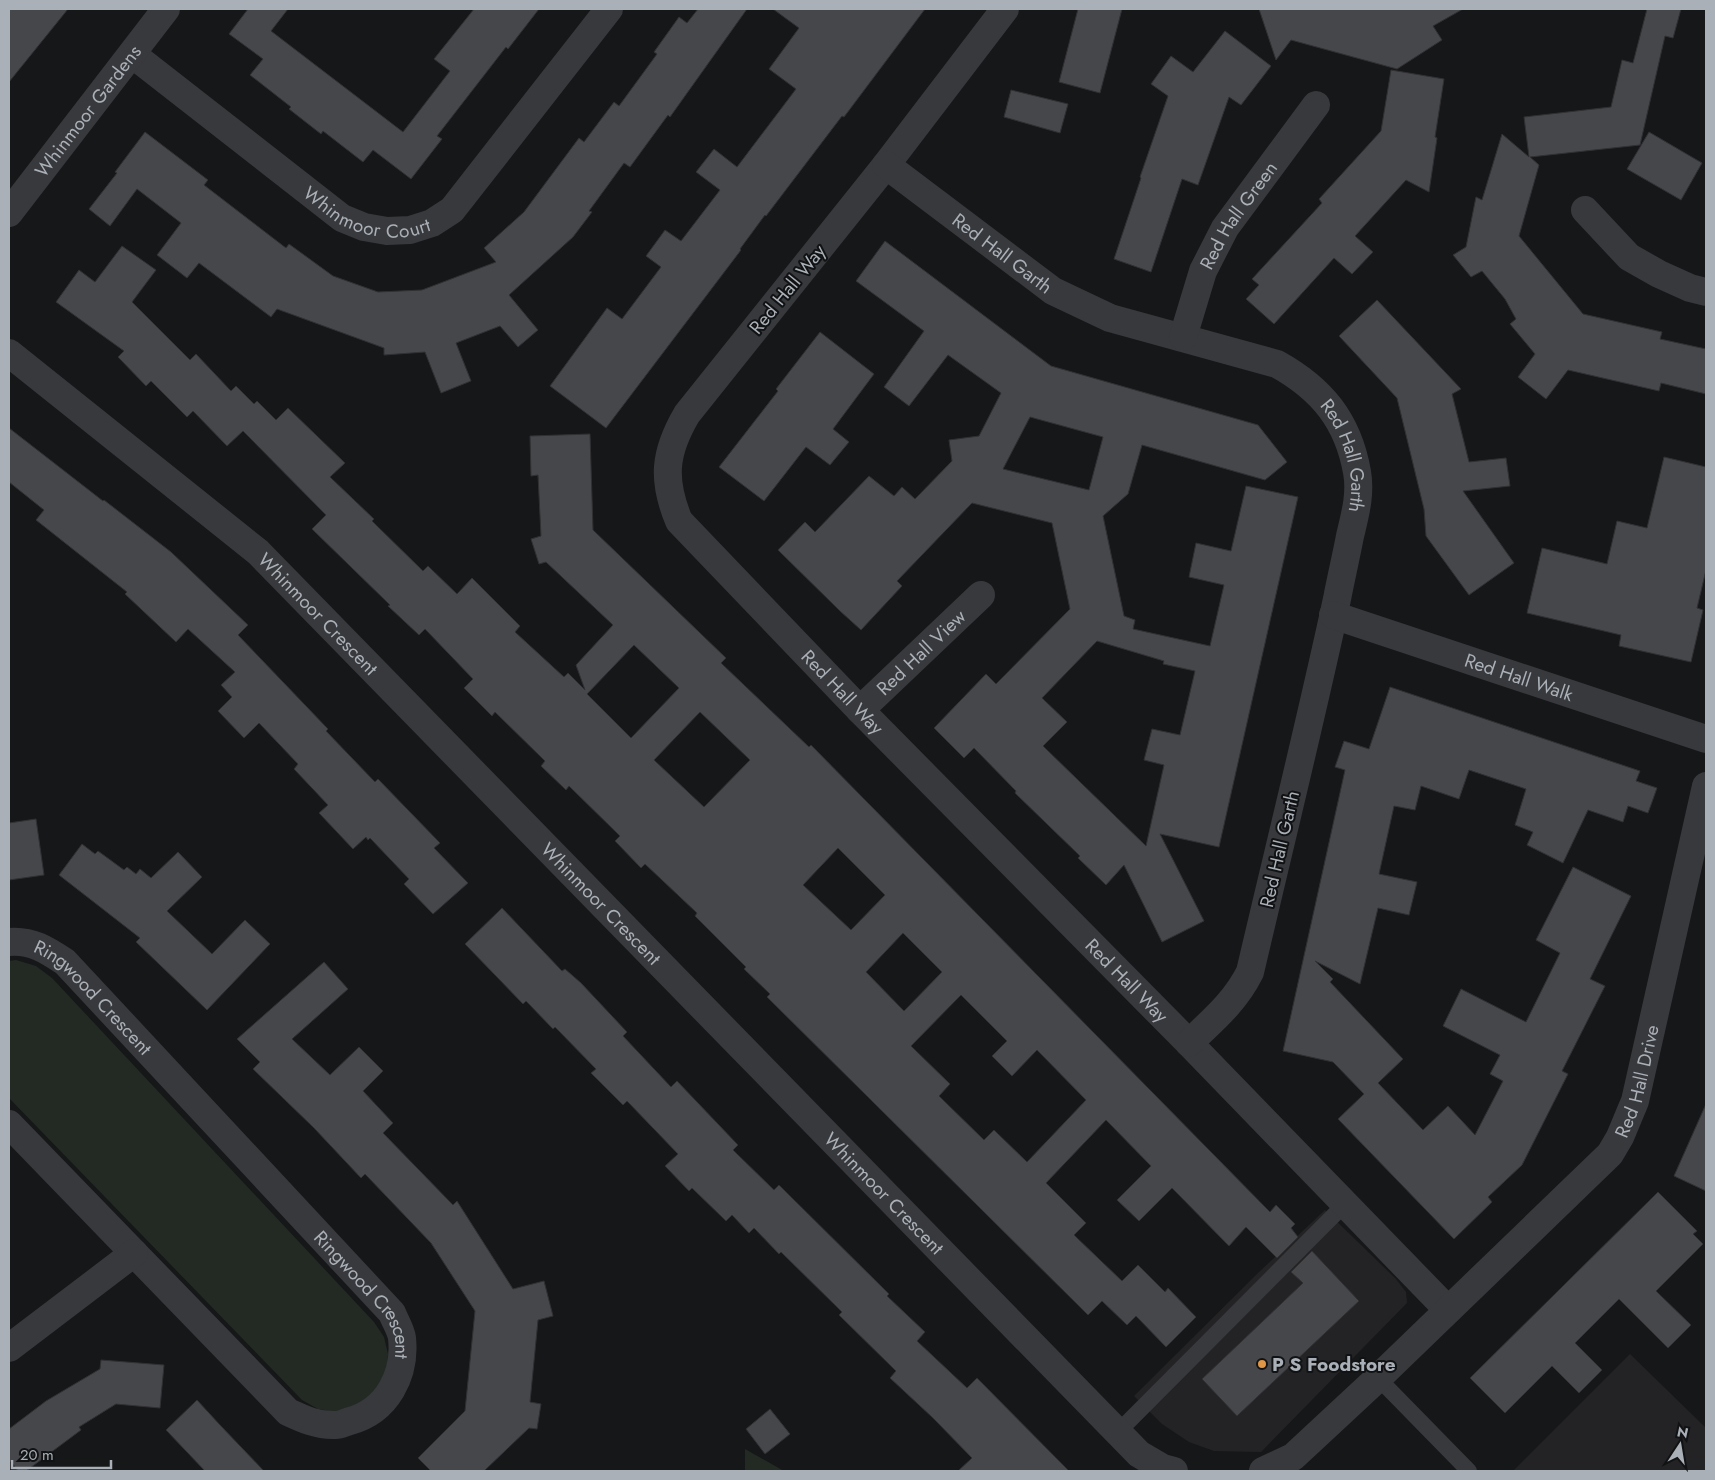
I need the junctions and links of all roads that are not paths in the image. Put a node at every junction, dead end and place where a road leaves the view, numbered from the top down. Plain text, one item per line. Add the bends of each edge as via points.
1 (166, 9) edge
2 (609, 9) edge
3 (1005, 9) edge
4 (132, 54) junction
5 (1316, 105) dead end
6 (886, 165) junction
7 (1585, 210) dead end
8 (9, 213) edge
9 (1706, 292) edge
10 (1182, 337) junction
11 (9, 353) edge
12 (981, 595) dead end
13 (1333, 615) junction
14 (860, 710) junction
15 (1706, 739) edge
16 (1706, 786) edge
17 (9, 942) edge
18 (1189, 1043) junction
19 (9, 1124) edge
20 (1345, 1204) junction
21 (134, 1253) junction
22 (1448, 1310) junction
23 (9, 1348) edge
24 (1378, 1378) junction
25 (1118, 1432) junction
26 (1174, 1471) edge
27 (1262, 1471) edge
28 (1469, 1471) edge

1 - 4 street, Whinmoor Gardens
2 - 4 street, Whinmoor Court via 452,210 432,223 410,230 364,227 342,218
3 - 6 street, Red Hall Way
4 - 8 street, Whinmoor Gardens
5 - 10 street, Red Hall Green via 1225,228 1203,271
6 - 10 street, Red Hall Garth via 1053,291 1110,318
6 - 14 street, Red Hall Way via 687,414 676,433 667,478 670,501 679,522
7 - 9 street via 1629,257 1659,274
10 - 13 street, Red Hall Garth via 1277,364 1316,391 1344,429 1358,474 1358,498
11 - 25 street, Whinmoor Crescent via 258,552
12 - 14 street, Red Hall View
13 - 15 street, Red Hall Walk
13 - 18 street, Red Hall Garth via 1250,972 1229,1005
14 - 18 street, Red Hall Way
16 - 22 street, Red Hall Drive via 1635,1102 1620,1138 1610,1154
17 - 21 street, Ringwood Crescent via 19,941 44,948 65,962 392,1313 402,1336 402,1361 396,1385 380,1405 360,1419 336,1425 311,1423 288,1412
18 - 20 street, Red Hall Way
19 - 21 street, Ringwood Crescent
20 - 22 street, Red Hall Way
20 - 25 lane
21 - 23 street
22 - 24 street
24 - 27 street via 1293,1457
24 - 28 lane
25 - 26 street, Whinmoor Crescent via 1139,1454

